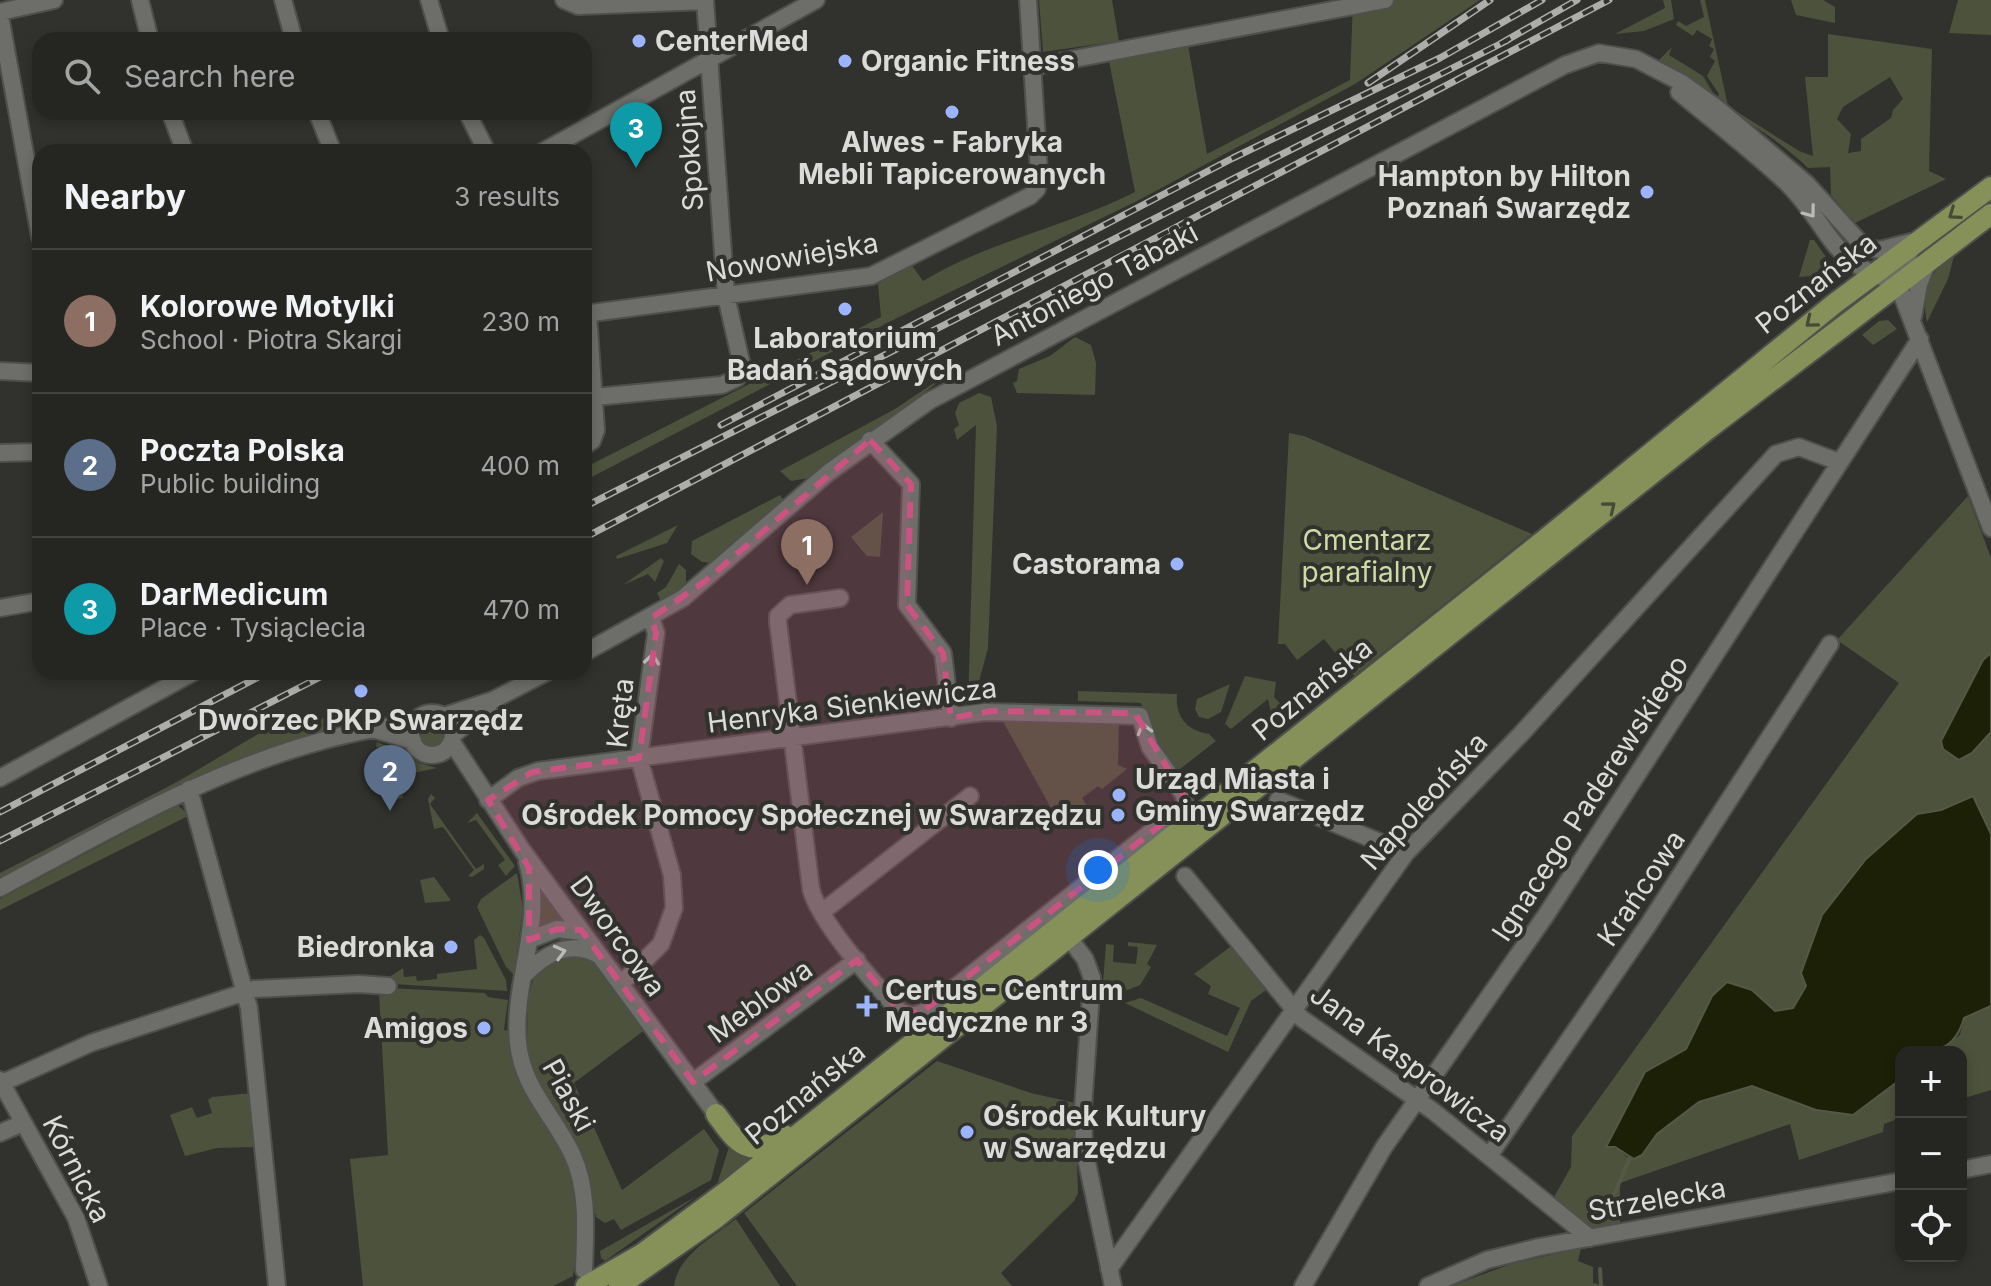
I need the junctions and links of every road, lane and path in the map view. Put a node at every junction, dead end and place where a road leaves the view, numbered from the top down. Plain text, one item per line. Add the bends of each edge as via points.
1 (54, 0) edge
2 (140, 0) edge
3 (283, 0) edge
4 (429, 0) edge
5 (564, 0) edge
6 (705, 0) edge
7 (816, 0) edge
8 (1028, 0) edge
9 (1385, 0) edge
10 (0, 14) edge
11 (148, 32) edge
12 (292, 32) edge
13 (439, 32) edge
14 (709, 58) junction
15 (1032, 67) junction
16 (1666, 78) junction
17 (173, 120) edge
18 (320, 120) edge
19 (471, 120) edge
20 (182, 144) edge
21 (330, 144) edge
22 (483, 144) edge
23 (556, 144) edge
24 (1991, 187) edge
25 (32, 192) edge
26 (1991, 214) edge
27 (1916, 240) junction
28 (1864, 247) junction
29 (1930, 258) junction
30 (1846, 260) junction
31 (1872, 274) junction
32 (1897, 282) junction
33 (726, 296) junction
34 (1843, 297) junction
35 (592, 313) edge
36 (1913, 317) junction
37 (1847, 321) junction
38 (1920, 339) junction
39 (592, 369) edge
40 (0, 371) edge
41 (32, 373) edge
42 (595, 397) junction
43 (870, 440) junction
44 (592, 441) edge
45 (32, 452) edge
46 (0, 453) edge
47 (1839, 462) junction
48 (1991, 528) edge
49 (840, 598) dead end
50 (32, 602) edge
51 (0, 608) edge
52 (651, 618) junction
53 (1830, 644) dead end
54 (592, 649) edge
55 (179, 680) edge
56 (532, 680) edge
57 (493, 700) junction
58 (444, 716) junction
59 (951, 718) junction
60 (414, 723) junction
61 (373, 729) junction
62 (453, 738) junction
63 (792, 739) junction
64 (413, 741) junction
65 (438, 754) junction
66 (639, 758) junction
67 (0, 778) edge
68 (189, 789) junction
69 (484, 794) junction
70 (970, 796) dead end
71 (1278, 800) dead end
72 (522, 850) junction
73 (1406, 853) junction
74 (1185, 876) dead end
75 (0, 888) edge
76 (822, 912) junction
77 (582, 932) junction
78 (1069, 938) junction
79 (529, 940) junction
80 (601, 957) junction
81 (857, 960) junction
82 (524, 975) junction
83 (621, 984) junction
84 (388, 986) dead end
85 (245, 991) junction
86 (1293, 1010) junction
87 (1, 1081) edge
88 (693, 1082) junction
89 (1416, 1099) junction
90 (716, 1114) joint
91 (813, 1122) junction
92 (23, 1123) junction
93 (0, 1133) edge
94 (1489, 1156) junction
95 (1991, 1164) edge
96 (1967, 1169) edge
97 (1895, 1182) edge
98 (1590, 1238) junction
99 (1109, 1269) junction
100 (585, 1278) edge
101 (618, 1280) edge
102 (99, 1286) edge
103 (277, 1286) edge
104 (1113, 1286) edge
105 (1303, 1286) edge
106 (1428, 1286) edge

1 - 10 street
2 - 11 street
3 - 12 street
4 - 13 street
5 - 6 street via 578,6
6 - 14 street, Spokojna
7 - 14 street
8 - 15 street
9 - 15 street
10 - 25 street
14 - 23 street
14 - 33 street, Spokojna
15 - 33 street, Nowowiejska via 1039,172 1037,189 1030,196 880,272
16 - 28 street, Antoniego Tabaki via 1707,100 1801,178
16 -> 30 street, Antoniego Tabaki via 1787,184
16 - 43 street, Antoniego Tabaki via 1621,54 1599,53 1572,61 993,366
17 - 20 street
18 - 21 street
19 - 22 street
24 -> 27 main road, Poznańska
26 - 29 main road, Poznańska
27 - 28 street via 1880,250
27 - 31 main road, Poznańska
27 - 32 street
28 - 31 street, Antoniego Tabaki
29 - 32 main road, Poznańska
29 - 36 street
30 - 31 street, Antoniego Tabaki
30 - 34 street
31 - 32 street, Antoniego Tabaki
31 - 34 main road, Poznańska
31 - 37 street via 1868,292
32 - 36 street
32 - 37 main road, Poznańska
33 - 35 street, Nowowiejska
33 - 42 street, Spokojna via 744,363 737,378 717,386
34 -> 91 main road, Poznańska
36 - 37 street via 1885,305
36 - 38 street
78 -> 37 main road, Poznańska
38 - 47 street, Ignacego Paderewskiego
38 - 48 street
39 - 42 street
40 - 41 street
42 - 44 street
43 - 52 street, Antoniego Tabaki via 704,582
43 - 59 street via 911,484 908,607 943,653
45 - 46 street
47 - 73 street, Napoleońska via 1799,447 1776,454
47 - 89 street, Ignacego Paderewskiego via 1546,915
49 - 63 street via 790,605 779,613
50 - 51 street
52 - 54 street, Antoniego Tabaki
66 -> 52 street, Kręta via 656,633
53 - 94 street, Krańcowa via 1648,925
55 - 67 street
56 - 57 street
57 - 58 street
57 - 62 street
58 - 60 street via 425,714
58 - 62 street
59 - 63 street, Henryka Sienkiewicza
81 -> 59 street, Henryka Sienkiewicza via 900,1012 924,1012 1186,801 1150,747 1140,716 991,711
60 - 61 street
60 - 64 street
61 - 64 street
61 - 68 street via 308,744
62 - 65 street
62 - 69 street, Dworcowa
63 - 66 street, Henryka Sienkiewicza
63 - 76 street via 811,889
64 - 65 street via 424,753
65 - 69 street, Dworcowa
66 - 69 street, Henryka Sienkiewicza via 532,772
66 - 83 street, Kręta via 675,903 661,944
68 - 75 street
68 - 85 street
69 - 72 street, Dworcowa
70 - 76 street
71 - 73 street
72 - 77 street, Dworcowa
72 - 79 street, Piaski via 533,896
73 - 86 street, Napoleońska
74 - 86 street, Jana Kasprowicza
76 - 81 street
77 - 79 street via 557,929
77 - 80 street, Dworcowa
78 - 99 street via 1092,978 1083,1127
78 - 101 main road, Poznańska via 716,1218
79 - 82 street, Piaski
82 -> 80 street via 560,950 587,950
80 - 83 street, Dworcowa
81 - 88 street, Meblowa
82 - 100 street, Piaski via 519,1049 531,1090 564,1139 581,1177
83 - 88 street, Dworcowa
84 - 85 street
85 - 87 street via 91,1043
85 - 103 street
86 - 89 street, Jana Kasprowicza
86 - 99 street, Napoleońska
87 - 92 street, Kórnicka
88 - 90 street, Dworcowa
89 - 94 street, Jana Kasprowicza
89 - 105 street, Ignacego Paderewskiego
90 - 91 main road via 736,1141 751,1147 771,1144
91 - 101 main road, Poznańska
92 - 93 street
92 - 102 street, Kórnicka via 76,1218
94 - 98 street, Jana Kasprowicza
95 - 96 street
97 - 98 street, Strzelecka
98 - 106 street, Strzelecka via 1487,1260
99 - 104 street
100 - 101 main road, Poznańska

